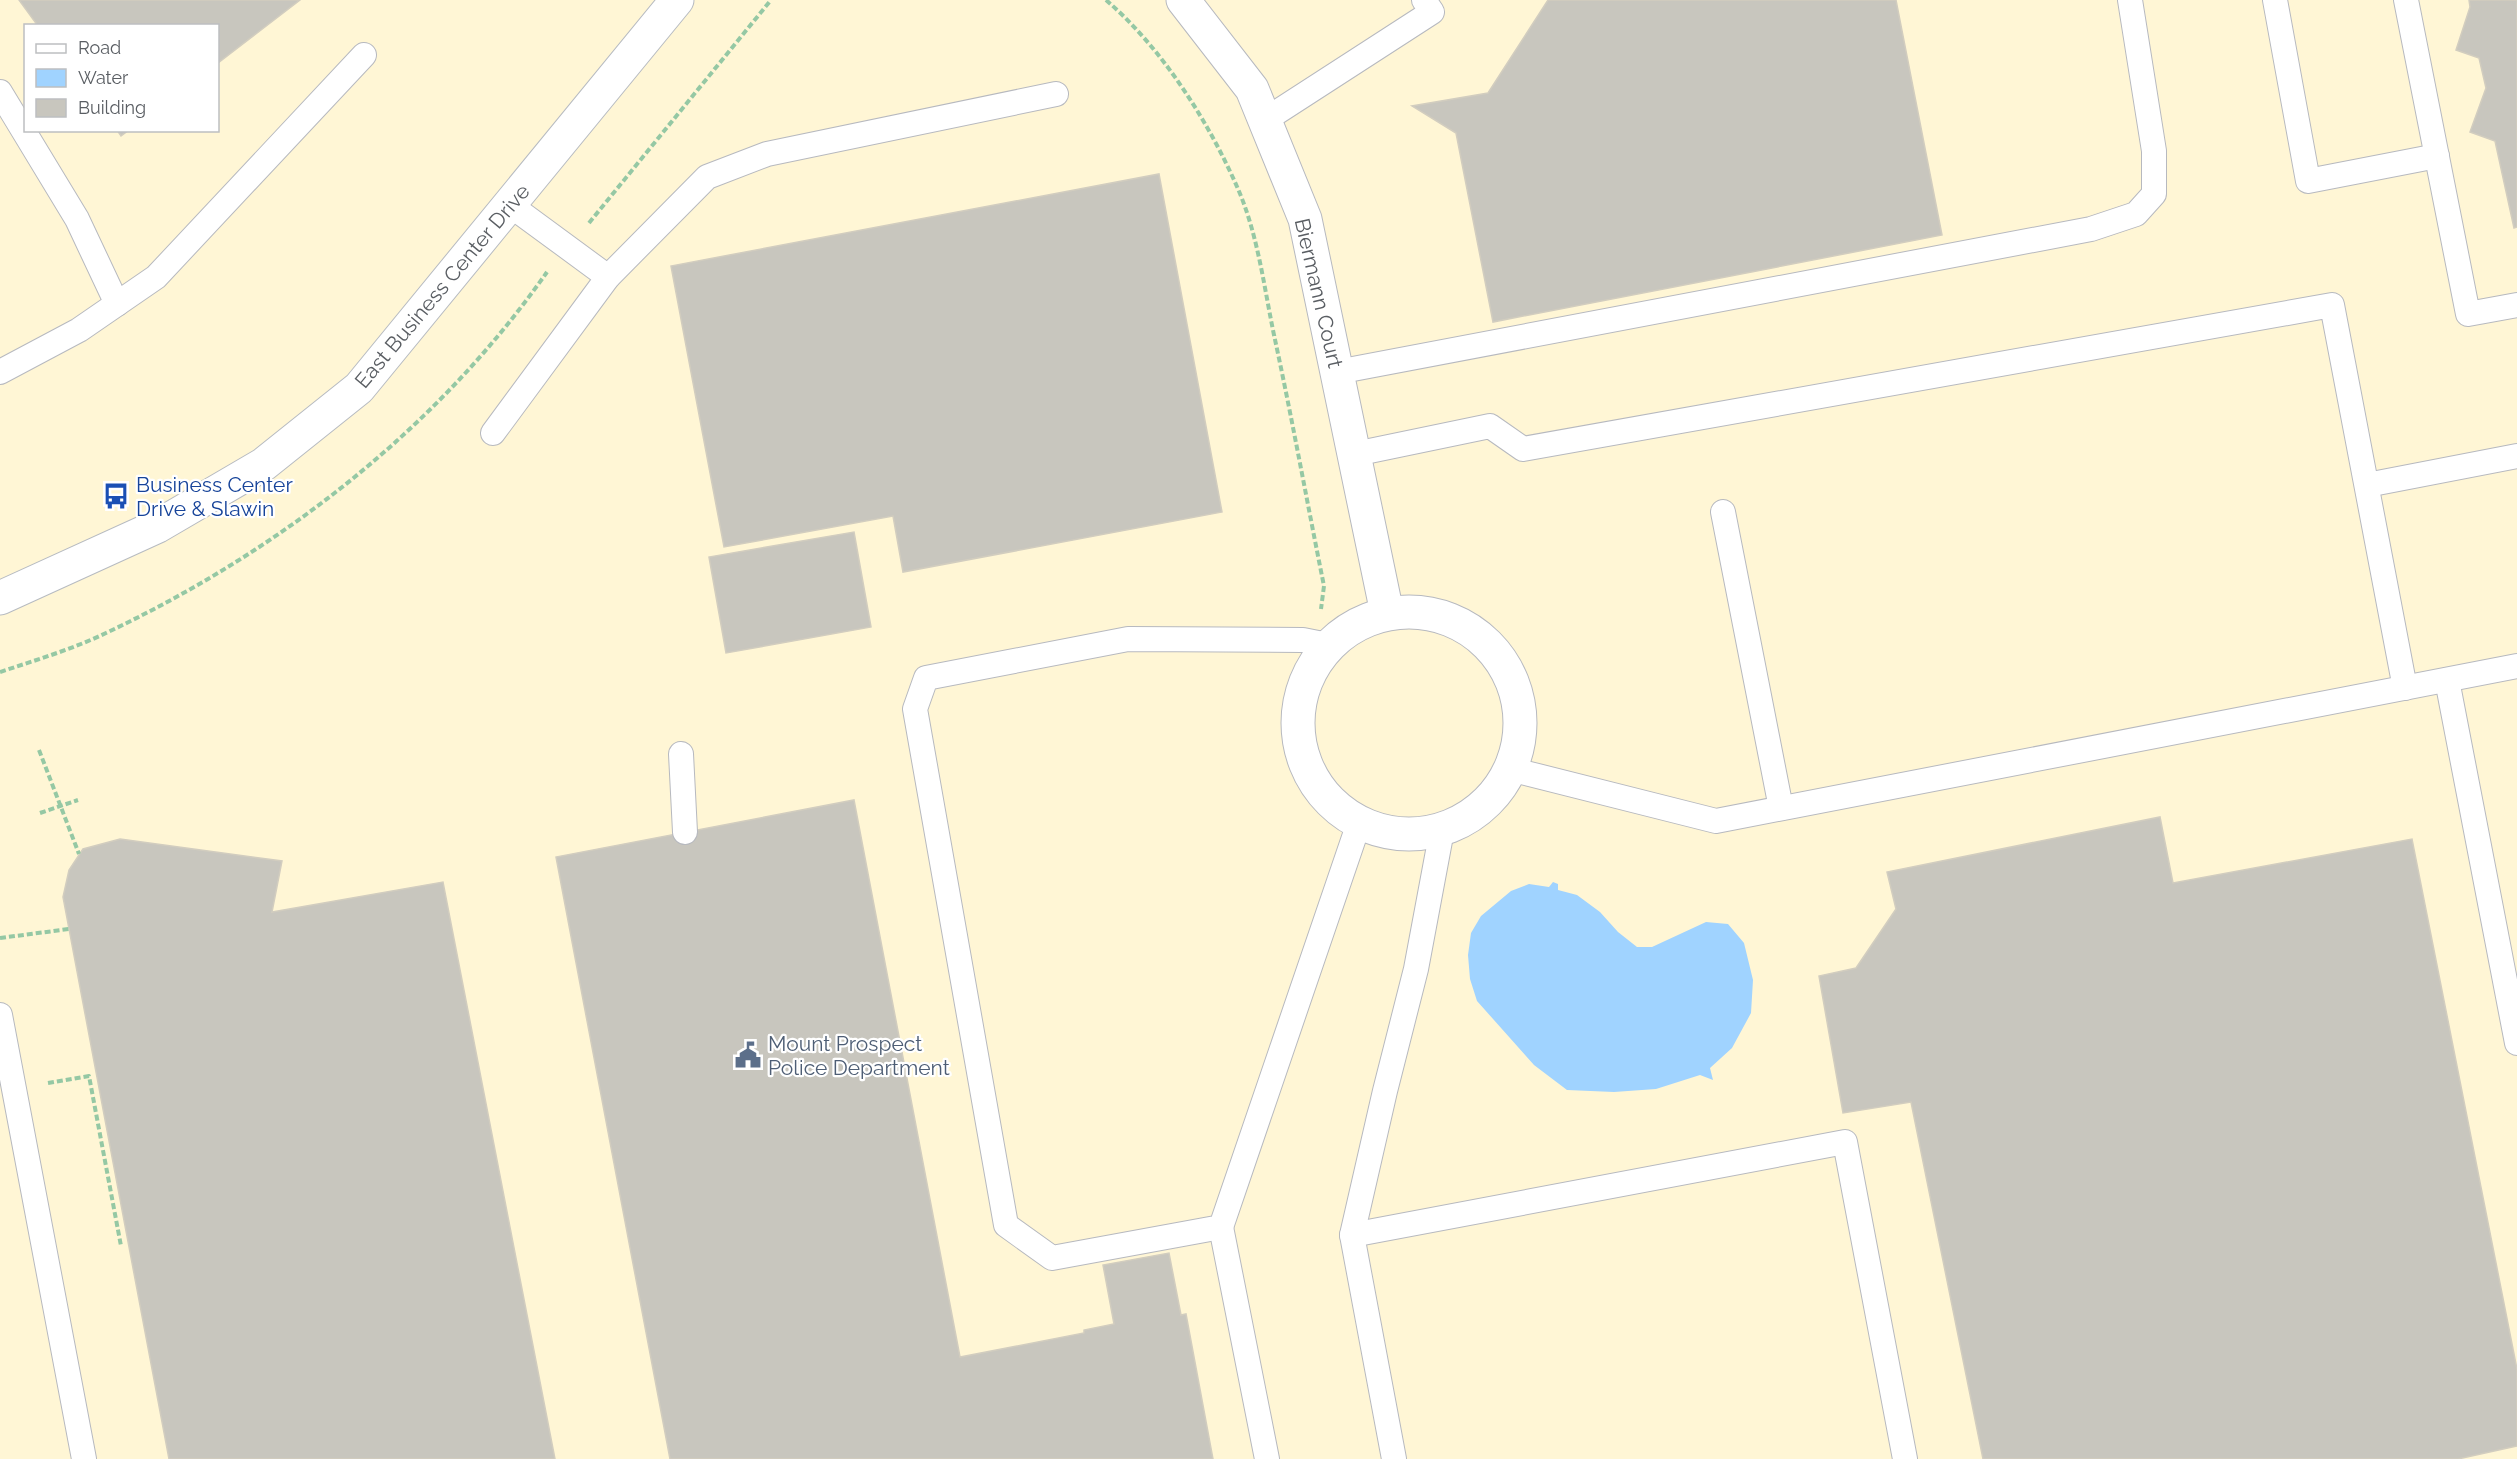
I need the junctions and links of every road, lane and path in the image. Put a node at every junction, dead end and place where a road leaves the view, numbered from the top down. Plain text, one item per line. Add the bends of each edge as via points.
1 (677, 0) edge
2 (1106, 0) edge
3 (1183, 0) edge
4 (1424, 0) edge
5 (2130, 0) edge
6 (2275, 0) edge
7 (2406, 0) edge
8 (364, 55) dead end
9 (0, 92) edge
10 (1056, 94) dead end
11 (1265, 120) junction
12 (24, 132) edge
13 (24, 132) edge
14 (2437, 156) junction
15 (510, 205) junction
16 (608, 277) junction
17 (117, 304) junction
18 (2517, 305) edge
19 (0, 372) edge
20 (1337, 372) junction
21 (493, 433) dead end
22 (1354, 454) junction
23 (2517, 456) edge
24 (2367, 485) junction
25 (1723, 512) dead end
26 (0, 598) edge
27 (1387, 613) junction
28 (1316, 643) junction
29 (2517, 666) edge
30 (2447, 680) junction
31 (2405, 688) junction
32 (39, 750) dead end
33 (681, 754) dead end
34 (1510, 769) junction
35 (78, 800) dead end
36 (61, 807) junction
37 (1781, 808) junction
38 (40, 813) dead end
39 (1359, 823) junction
40 (1442, 830) junction
41 (685, 832) dead end
42 (79, 854) dead end
43 (69, 929) dead end
44 (0, 938) edge
45 (0, 1016) edge
46 (2517, 1043) edge
47 (14, 1090) junction
48 (1221, 1227) junction
49 (1352, 1235) junction
50 (121, 1246) dead end
51 (84, 1459) edge
52 (1267, 1459) edge
53 (1394, 1459) edge
54 (1905, 1459) edge

1 - 15 street, East Business Center Drive
2 - 28 path via 1162,61 1202,118 1239,190 1262,267 1324,586
3 - 11 street, Biermann Court via 1252,89
4 - 11 lane via 1432,12
5 - 20 lane via 2154,151 2154,194 2136,214 2091,229
6 - 14 lane via 2308,182
7 - 14 lane
8 - 17 lane via 156,277
9 - 12 lane
10 - 16 lane via 767,154 707,177
11 - 20 street, Biermann Court via 1305,219
13 - 17 lane via 77,219
14 - 18 lane via 2468,314
15 - 16 lane
15 - 26 street, East Business Center Drive via 359,388 264,464 159,526
16 - 21 lane
17 - 19 lane via 79,330
20 - 22 street, Biermann Court
22 - 24 lane via 1490,426 1523,448 2332,304
22 - 27 street, Biermann Court
23 - 24 lane
24 - 31 lane
25 - 37 lane
27 - 28 street
27 - 34 street via 1422,612 1456,622 1485,641 1507,668 1519,701 1520,736
28 - 39 street via 1298,707 1299,742 1310,775 1324,794
28 - 48 lane via 1128,639 926,678 915,709 1006,1225 1052,1258
29 - 30 lane
30 - 31 lane
30 - 46 lane
31 - 37 lane
32 - 36 path
33 - 41 lane
34 - 37 lane via 1716,821
34 - 40 street via 1493,796 1470,816
35 - 36 path
36 - 38 path
36 - 42 path
39 - 40 street via 1386,832
39 - 48 lane
40 - 49 lane via 1416,969
43 - 44 path
45 - 47 lane
47 - 50 path via 89,1076
47 - 51 lane
48 - 52 lane
49 - 53 lane
49 - 54 lane via 1845,1142

